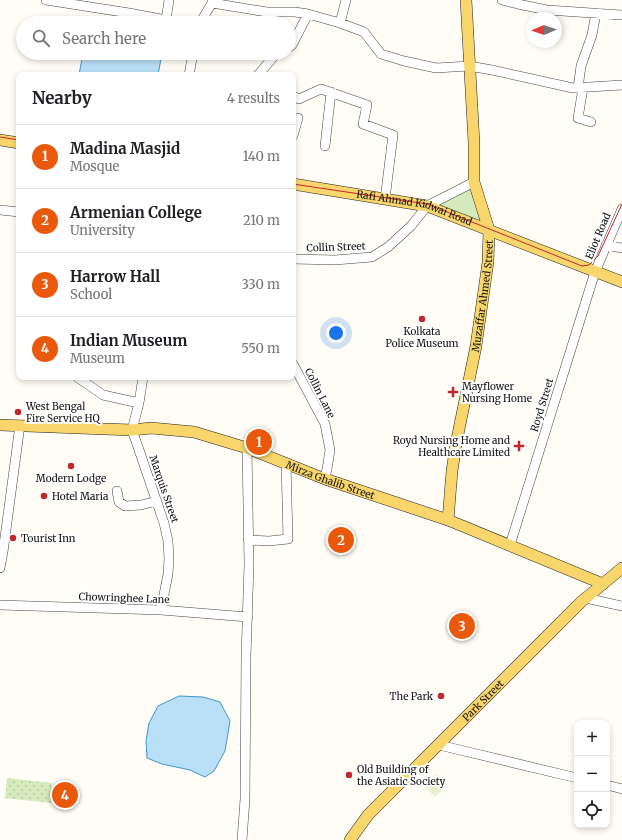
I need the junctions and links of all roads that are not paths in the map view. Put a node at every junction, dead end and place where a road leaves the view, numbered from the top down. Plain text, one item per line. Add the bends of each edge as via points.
1 (46, 0) edge
2 (169, 0) edge
3 (346, 0) edge
4 (466, 0) edge
5 (502, 0) edge
6 (212, 2) edge
7 (83, 3) edge
8 (531, 3) edge
9 (596, 13) junction
10 (308, 14) junction
11 (622, 15) edge
12 (145, 16) edge
13 (167, 16) edge
14 (204, 16) edge
15 (340, 23) junction
16 (296, 37) edge
17 (192, 60) edge
18 (271, 60) edge
19 (469, 66) junction
20 (190, 72) edge
21 (261, 72) edge
22 (622, 86) edge
23 (581, 88) junction
24 (331, 92) junction
25 (296, 97) edge
26 (298, 118) dead end
27 (591, 122) dead end
28 (296, 125) edge
29 (0, 140) edge
30 (16, 143) edge
31 (325, 146) dead end
32 (474, 182) junction
33 (296, 184) edge
34 (385, 199) junction
35 (427, 206) junction
36 (622, 209) edge
37 (0, 210) edge
38 (16, 212) edge
39 (489, 230) junction
40 (606, 245) junction
41 (622, 248) edge
42 (296, 259) edge
43 (595, 272) junction
44 (622, 282) edge
45 (296, 370) edge
46 (81, 380) edge
47 (143, 380) edge
48 (139, 403) junction
49 (0, 425) edge
50 (20, 425) junction
51 (132, 430) junction
52 (247, 448) junction
53 (286, 463) junction
54 (325, 480) junction
55 (117, 491) dead end
56 (157, 501) junction
57 (448, 520) junction
58 (248, 540) junction
59 (510, 545) junction
60 (0, 568) edge
61 (622, 568) edge
62 (603, 584) junction
63 (586, 598) junction
64 (0, 605) edge
65 (622, 606) edge
66 (161, 610) junction
67 (248, 617) junction
68 (439, 745) junction
69 (574, 777) edge
70 (610, 786) edge
71 (622, 789) edge
72 (242, 840) edge
73 (350, 840) edge

1 - 7 street
2 - 13 street
3 - 15 street
4 - 19 main road, Muzaffar Ahmed Street
5 - 8 street
6 - 10 street via 267,12
6 - 14 street
7 - 12 street
8 - 9 street via 547,10
9 - 11 street
9 - 23 street via 592,35 581,66
10 - 15 street
10 - 16 street
15 - 19 street via 364,32 381,54 436,68
17 - 20 street
18 - 21 street
19 - 23 street
19 - 32 main road, Muzaffar Ahmed Street
22 - 23 street
23 - 27 street via 578,118
24 - 25 street via 321,89 300,99
24 - 31 street
24 - 34 street via 366,105 363,124 393,136
26 - 28 street
29 - 30 main road
32 - 35 street, Collin Street
32 - 39 main road, Muzaffar Ahmed Street
33 - 34 main road, Rafi Ahmad Kidwai Road
34 - 35 main road, Rafi Ahmad Kidwai Road
35 - 39 main road, Rafi Ahmad Kidwai Road
35 - 42 street, Collin Street via 411,226 388,247 372,257
36 - 40 street, Eliot Road
37 - 38 street
39 - 43 main road, Rafi Ahmad Kidwai Road
39 - 57 main road, Muzaffar Ahmed Street via 488,262 476,346 456,444
40 - 41 street
40 - 43 street, Eliot Road
43 - 44 main road, Rafi Ahmad Kidwai Road
43 - 59 street, Royd Street
45 - 54 street, Collin Lane via 325,424 330,450
46 - 48 street via 103,395
47 - 48 street
48 - 51 street
49 - 50 main road, Mirza Ghalib Street
50 - 51 main road, Mirza Ghalib Street
50 - 60 street
51 - 52 main road, Mirza Ghalib Street via 151,428 194,432
51 - 56 street, Marquis Street
52 - 53 main road, Mirza Ghalib Street
52 - 58 street
53 - 54 main road, Mirza Ghalib Street
53 - 58 street via 288,539
54 - 57 main road, Mirza Ghalib Street
55 - 56 street via 119,502 125,506
56 - 66 street, Marquis Street via 168,541 169,559
57 - 59 main road, Mirza Ghalib Street
58 - 67 street
59 - 62 main road, Mirza Ghalib Street
61 - 62 main road, Park Street
62 - 63 main road, Park Street
63 - 65 street
63 - 68 main road, Park Street
64 - 66 street, Chowringhee Lane
66 - 67 street, Chowringhee Lane
67 - 72 street
68 - 69 street
68 - 73 main road, Park Street via 368,815
70 - 71 street

